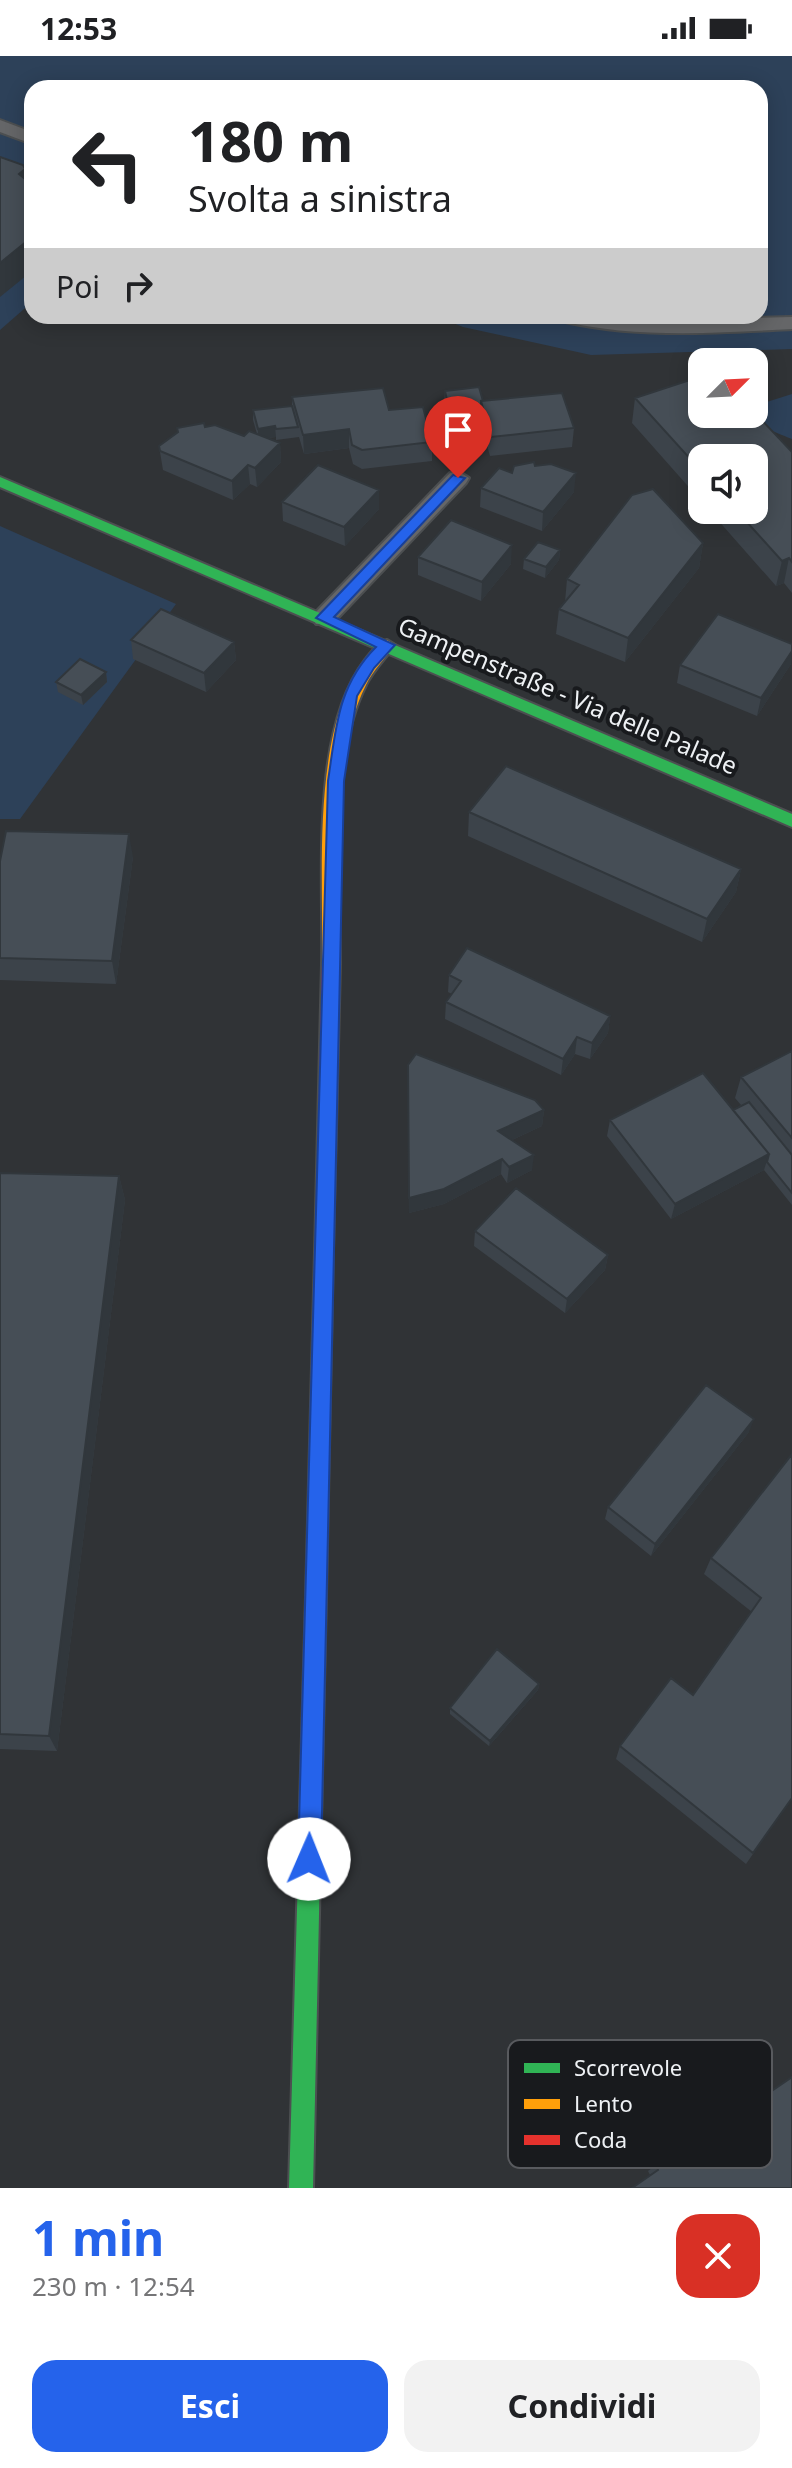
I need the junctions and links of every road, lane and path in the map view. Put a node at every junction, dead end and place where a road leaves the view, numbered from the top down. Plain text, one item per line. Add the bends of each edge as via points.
1 (0, 126) edge
2 (24, 135) edge
3 (792, 323) edge
4 (630, 324) edge
5 (458, 478) dead end
6 (0, 482) edge
7 (324, 618) junction
8 (387, 645) junction
9 (792, 821) edge
10 (301, 2188) edge

1 - 2 lane
3 - 4 lane
5 - 7 lane
6 - 7 street, Gampenstraße - Via delle Palade
7 - 8 street, Gampenstraße - Via delle Palade
8 - 9 street, Gampenstraße - Via delle Palade
8 - 10 street via 349,696 336,781

